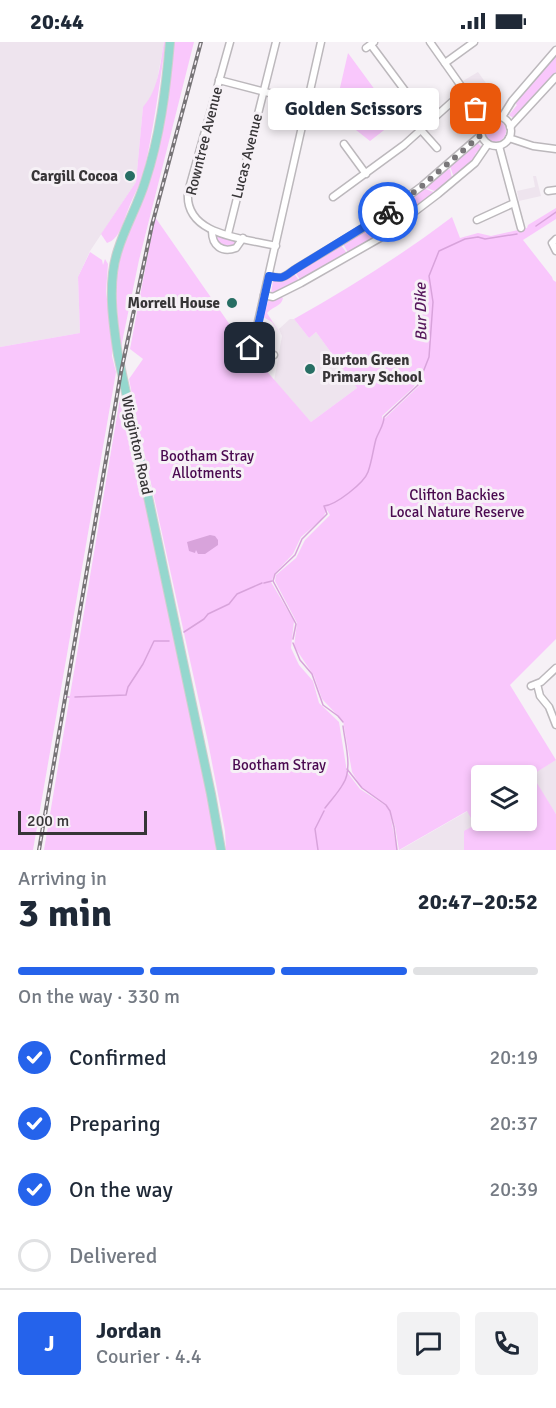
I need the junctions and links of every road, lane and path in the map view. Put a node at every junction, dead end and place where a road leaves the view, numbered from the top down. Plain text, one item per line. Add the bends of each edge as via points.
1 (170, 42) edge
2 (230, 42) edge
3 (276, 42) edge
4 (321, 42) edge
5 (430, 42) edge
6 (474, 42) edge
7 (370, 45) edge
8 (556, 50) edge
9 (445, 63) junction
10 (556, 77) edge
11 (219, 80) junction
12 (464, 91) junction
13 (263, 93) junction
14 (308, 104) junction
15 (502, 117) junction
16 (485, 120) junction
17 (429, 123) junction
18 (510, 127) junction
19 (421, 130) junction
20 (481, 135) junction
21 (509, 138) junction
22 (344, 144) dead end
23 (488, 144) junction
24 (499, 146) junction
25 (433, 147) dead end
26 (556, 149) edge
27 (366, 174) junction
28 (556, 190) edge
29 (548, 191) dead end
30 (333, 196) dead end
31 (514, 203) junction
32 (477, 219) dead end
33 (521, 228) dead end
34 (212, 231) junction
35 (228, 234) junction
36 (243, 238) junction
37 (556, 239) edge
38 (276, 246) junction
39 (556, 251) edge
40 (269, 276) junction
41 (264, 295) junction
42 (274, 355) dead end
43 (556, 668) edge
44 (553, 705) edge
45 (556, 725) edge
46 (221, 850) edge

1 - 46 main road, Wigginton Road via 151,162 115,260 114,327
2 - 11 street, Rowntree Avenue
3 - 13 street, Lucas Avenue
4 - 14 street
5 - 9 street
6 - 9 street
7 - 17 street
8 - 15 street
9 - 12 street
10 - 18 street
11 - 13 street
11 - 34 street, Rowntree Avenue via 188,198 195,219
12 - 16 street
12 - 17 street
13 - 14 street
13 - 35 street, Lucas Avenue
14 - 38 street
15 - 16 street
15 - 18 street
16 - 20 street
17 - 19 street
18 - 21 street
19 - 25 street
19 - 27 street
20 - 23 street
20 - 40 street via 371,224 287,276
21 - 24 street
21 - 26 street
22 - 27 street
23 - 24 street
23 - 41 street via 475,163 380,238 301,284 273,297
24 - 31 street
27 - 30 street
28 - 29 street
31 - 32 street
31 - 33 street
34 - 35 street
34 - 36 street, Rowntree Avenue via 213,241 224,250 236,248
35 - 36 street
36 - 38 street
37 - 39 street via 552,243
38 - 40 street
40 - 41 street
41 - 42 street via 252,346
43 - 44 street via 534,685 542,700
44 - 45 street

